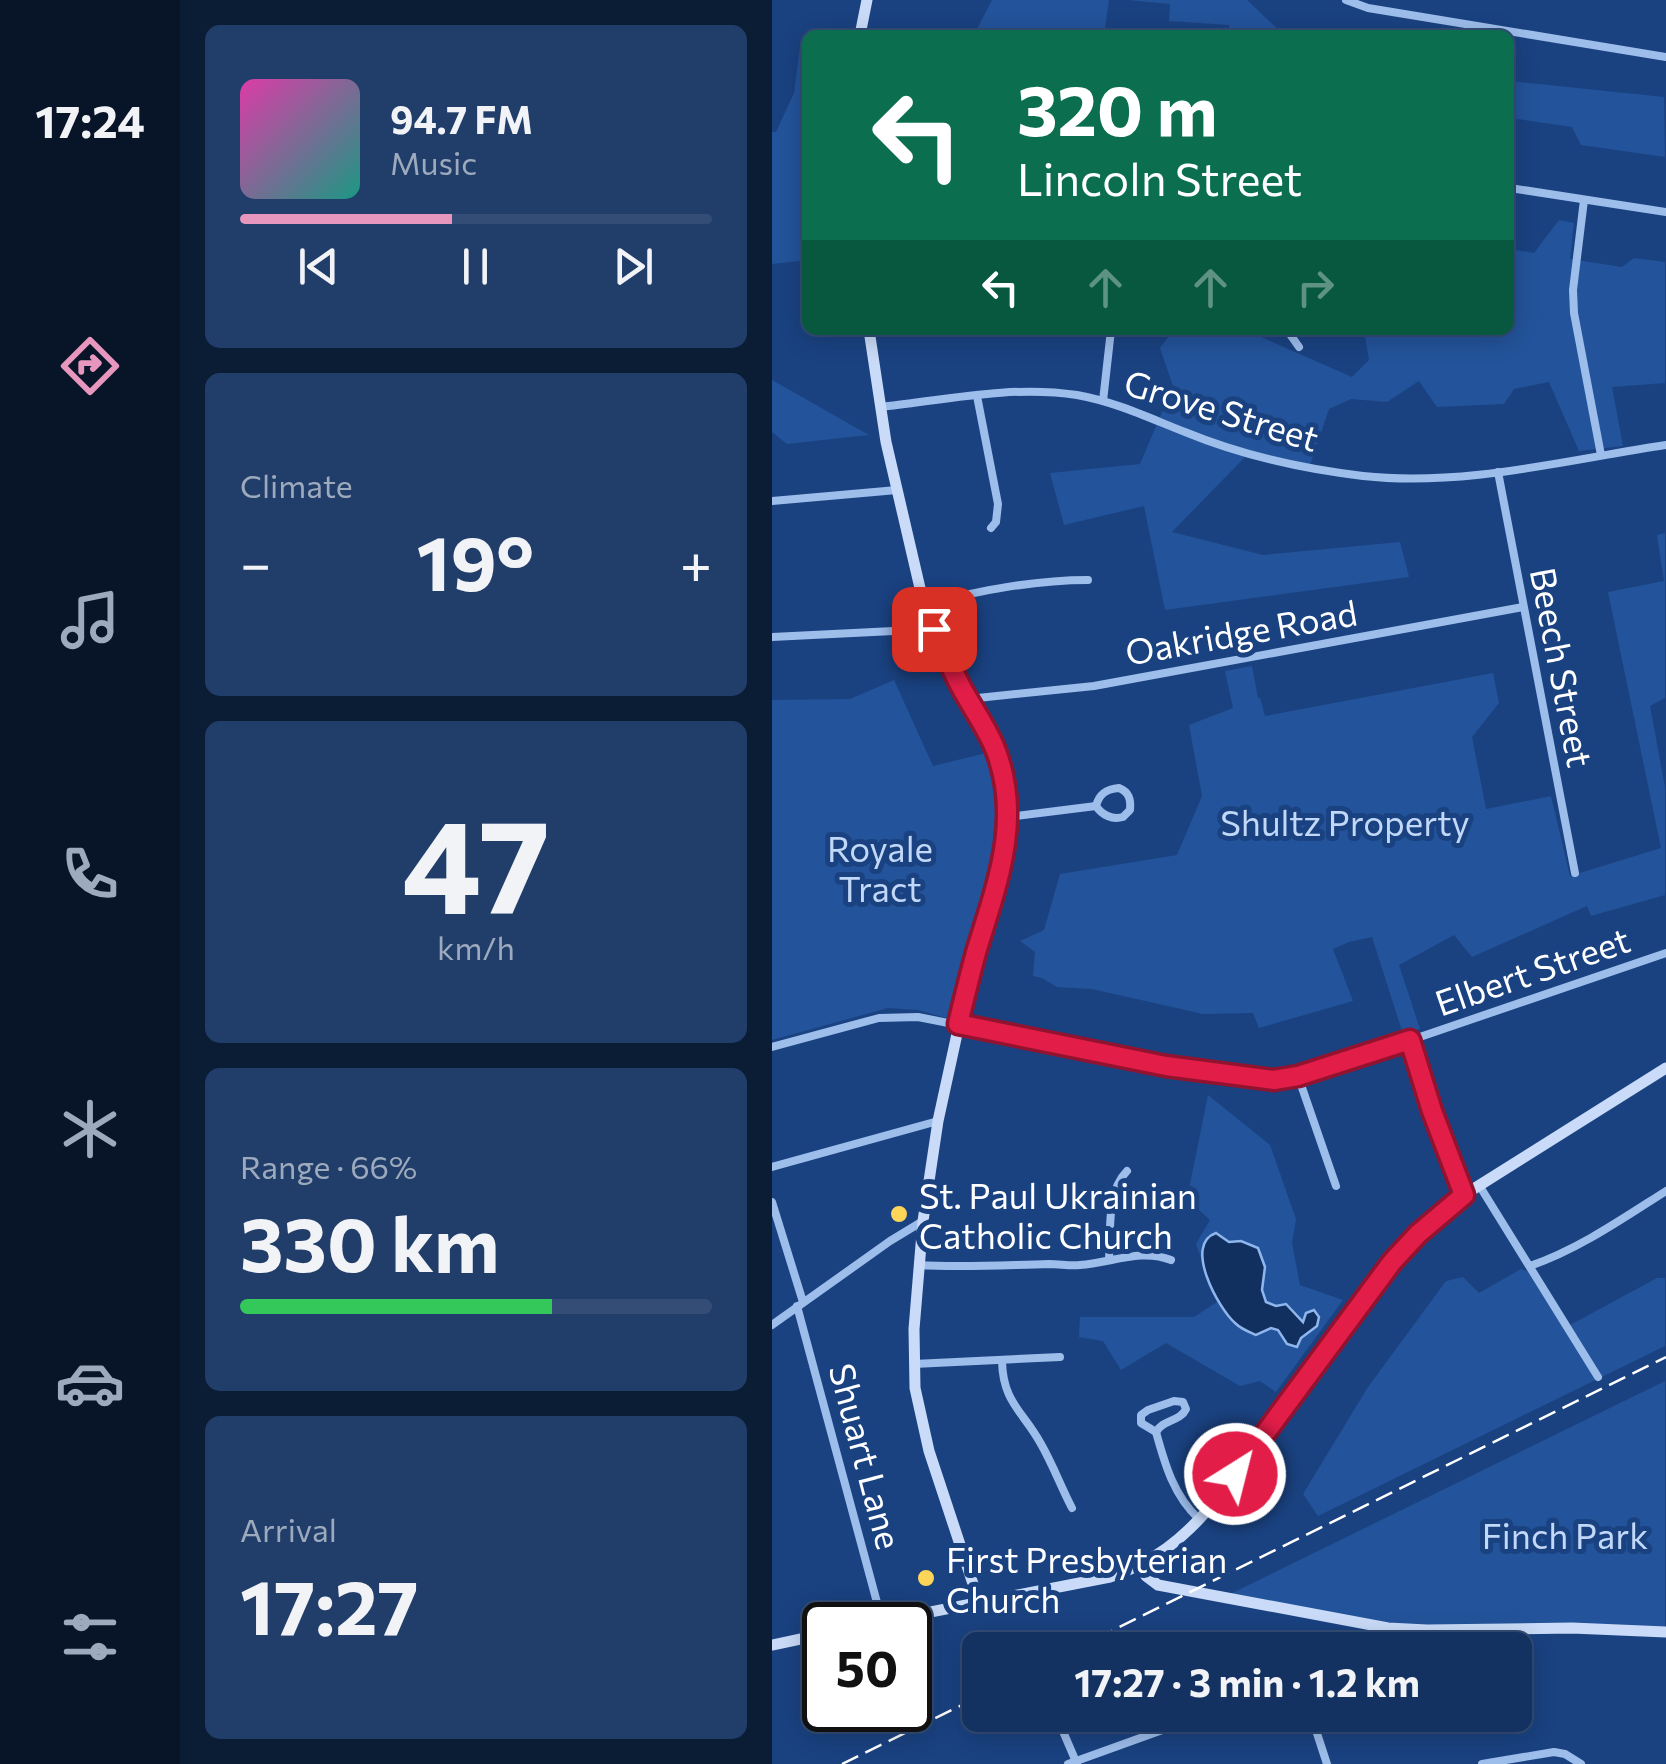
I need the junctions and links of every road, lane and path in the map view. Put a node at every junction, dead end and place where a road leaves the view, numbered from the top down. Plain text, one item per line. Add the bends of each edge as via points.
1 (867, 0) edge
2 (1346, 0) edge
3 (861, 30) edge
4 (1502, 30) edge
5 (1514, 32) edge
6 (1666, 57) edge
7 (1514, 189) edge
8 (1584, 200) junction
9 (1666, 212) edge
10 (870, 335) edge
11 (1110, 335) edge
12 (1291, 335) edge
13 (1299, 347) dead end
14 (976, 396) junction
15 (1103, 400) junction
16 (880, 407) junction
17 (1666, 445) edge
18 (1601, 455) junction
19 (1498, 472) junction
20 (897, 490) junction
21 (772, 500) edge
22 (991, 528) dead end
23 (1088, 580) dead end
24 (925, 604) junction
25 (1524, 607) junction
26 (934, 629) junction
27 (772, 637) edge
28 (968, 699) junction
29 (1096, 806) junction
30 (1008, 816) junction
31 (1575, 872) dead end
32 (1666, 953) edge
33 (958, 1024) junction
34 (1410, 1040) junction
35 (772, 1047) edge
36 (1666, 1068) edge
37 (1298, 1076) junction
38 (938, 1121) junction
39 (772, 1168) edge
40 (1127, 1171) dead end
41 (1480, 1185) junction
42 (1336, 1186) dead end
43 (1666, 1191) edge
44 (1464, 1195) junction
45 (772, 1202) edge
46 (922, 1222) junction
47 (1109, 1260) junction
48 (1171, 1260) dead end
49 (918, 1264) junction
50 (1530, 1266) junction
51 (800, 1304) junction
52 (772, 1325) edge
53 (1060, 1357) dead end
54 (1002, 1361) junction
55 (914, 1364) junction
56 (1598, 1376) dead end
57 (1156, 1432) junction
58 (1072, 1508) dead end
59 (1200, 1519) junction
60 (1140, 1567) junction
61 (877, 1602) edge
62 (979, 1602) junction
63 (932, 1611) edge
64 (1388, 1628) junction
65 (1450, 1630) junction
66 (1388, 1632) edge
67 (1444, 1632) edge
68 (1666, 1632) edge
69 (802, 1639) edge
70 (772, 1645) edge
71 (1062, 1732) edge
72 (1158, 1732) edge
73 (1317, 1732) edge
74 (1073, 1763) edge
75 (1327, 1764) edge
76 (1483, 1764) edge
77 (1581, 1764) edge

1 - 3 main road
2 - 4 street
5 - 6 street
7 - 8 street
8 - 9 street
8 - 18 street via 1572,290
10 - 16 main road
11 - 15 street
12 - 13 street
14 - 15 street, Grove Street via 1031,392
14 - 16 street, Grove Street
14 - 22 street via 998,504
15 - 19 street, Grove Street via 1228,447 1322,470 1416,479
16 - 20 main road
17 - 18 street, Grove Street
18 - 19 street, Grove Street
19 - 25 street, Beech Street
20 - 21 street
20 - 24 main road
23 - 24 street via 982,590
24 - 26 main road
25 - 28 street, Oakridge Road via 1094,686
25 - 31 street, Beech Street
26 - 27 street
26 - 28 main road
28 - 30 main road via 994,748
29 - 29 street via 1110,818 1123,817 1130,798 1111,789
29 - 30 street
30 - 33 main road via 997,887
32 - 34 street, Elbert Street
33 - 35 street, Elbert Street via 892,1016
33 - 37 street, Elbert Street via 1166,1066 1274,1080
33 - 38 main road
34 - 37 street, Elbert Street
34 - 44 street
36 - 41 main road
37 - 42 street
38 - 39 street
38 - 46 main road
40 - 47 street via 1115,1190
41 - 44 main road
41 - 50 street
43 - 50 street via 1586,1241
44 - 59 main road via 1392,1262
45 - 51 street, Shuart Lane
46 - 49 main road
46 - 51 street
47 - 48 street via 1146,1254
47 - 49 street via 1075,1266
49 - 55 main road
50 - 56 street
51 - 52 street
51 - 61 street, Shuart Lane
53 - 54 street
54 - 55 street
54 - 58 street via 1009,1398
55 - 62 main road via 929,1450
57 - 57 street via 1185,1414 1183,1402 1142,1414 1141,1423
57 - 59 street via 1178,1495
59 - 60 main road
60 - 62 main road
60 - 64 main road via 1151,1581 1175,1590
62 - 63 main road
64 - 65 main road
64 - 66 street
65 - 67 street
65 - 68 main road
69 - 70 main road
71 - 74 street
72 - 74 street
73 - 75 street
76 - 77 street via 1556,1752

